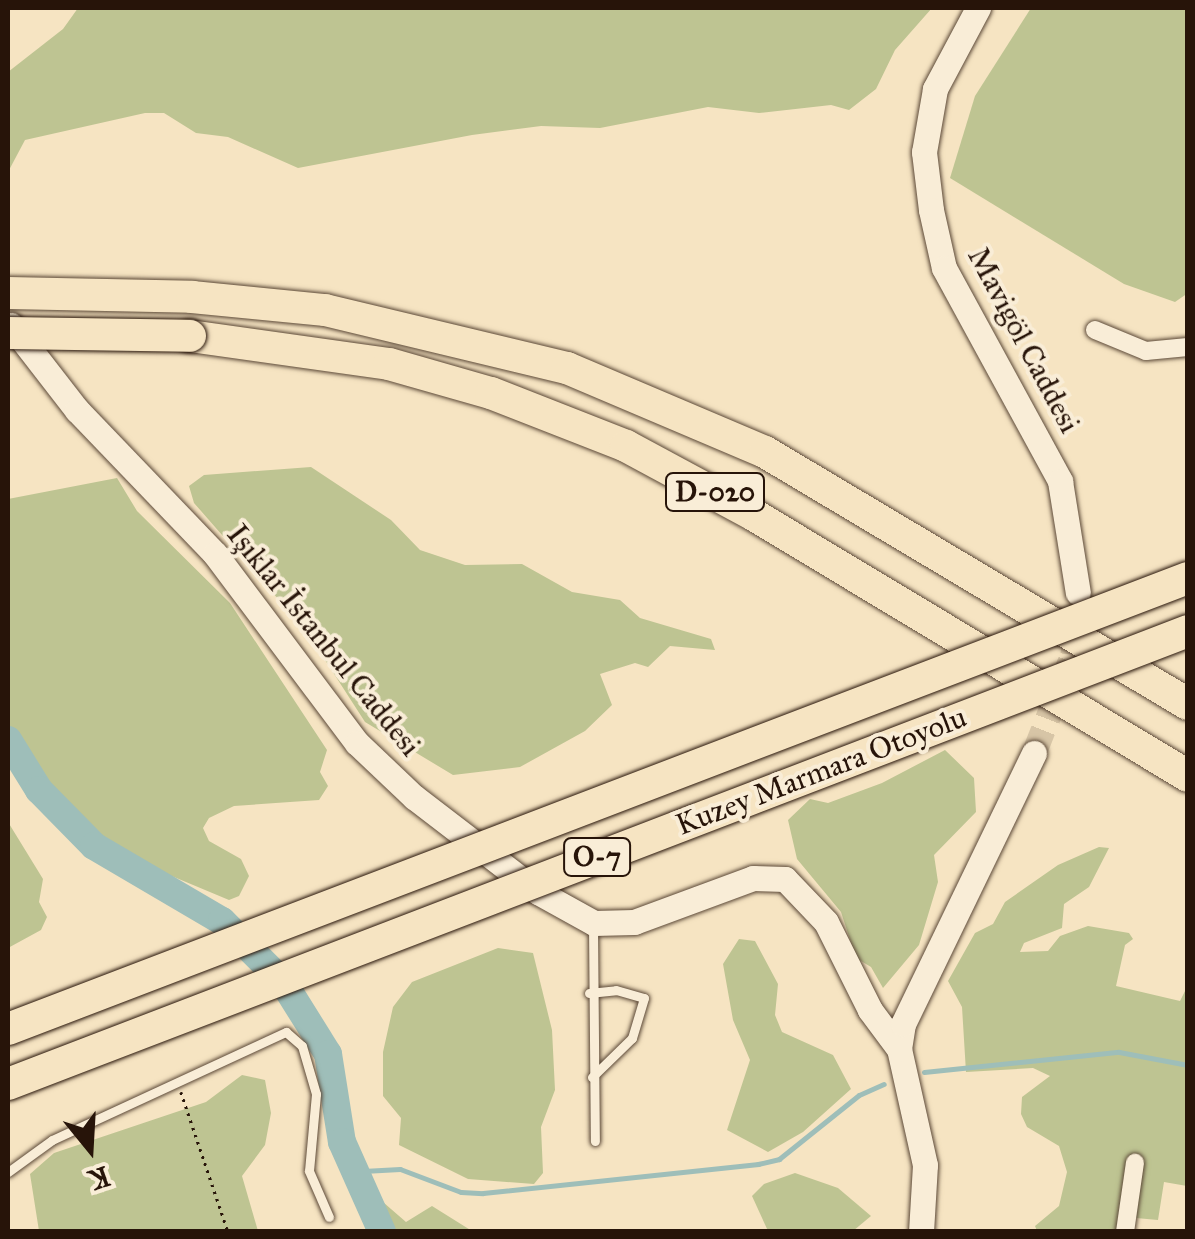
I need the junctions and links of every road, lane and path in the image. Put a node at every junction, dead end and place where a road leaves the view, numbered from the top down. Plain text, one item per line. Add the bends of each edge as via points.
1 (978, 8) edge
2 (8, 294) edge
3 (8, 321) edge
4 (1096, 330) dead end
5 (8, 333) edge
6 (1188, 347) edge
7 (1188, 578) edge
8 (1078, 592) tunnel mouth
9 (1188, 631) edge
10 (1188, 704) edge
11 (1034, 753) tunnel mouth
12 (1188, 776) edge
13 (594, 923) junction
14 (589, 993) junction
15 (8, 1029) edge
16 (899, 1049) junction
17 (592, 1077) junction
18 (177, 1081) junction
19 (8, 1084) edge
20 (594, 1141) dead end
21 (1135, 1163) dead end
22 (8, 1172) edge
23 (329, 1218) dead end
24 (228, 1232) edge
25 (921, 1232) edge
26 (1126, 1232) edge

1 - 8 street, Mavigöl Caddesi via 935,89 924,152 931,210 944,268 1060,481
2 - 10 highway, D-020 via 192,297 402,324 617,386 780,460
3 - 13 street, Işıklar İstanbul Caddesi via 77,410 214,554 383,770 538,892
4 - 6 street via 1146,350
5 - 12 highway, D-020, bridge via 190,336 388,364 595,432 754,515
7 - 15 highway, Kuzey Marmara Otoyolu / O-7, bridge
9 - 19 highway, Kuzey Marmara Otoyolu / O-7, bridge
11 - 16 street via 931,957
13 - 14 lane
13 - 16 street via 634,922 753,878 785,879 826,922 870,1010
14 - 17 lane
14 - 17 lane via 616,990 644,998 632,1038
16 - 25 street via 925,1165
17 - 20 lane
18 - 22 lane via 52,1140
18 - 23 lane via 274,1037 295,1036 316,1094 309,1172
18 - 24 path
21 - 26 street

